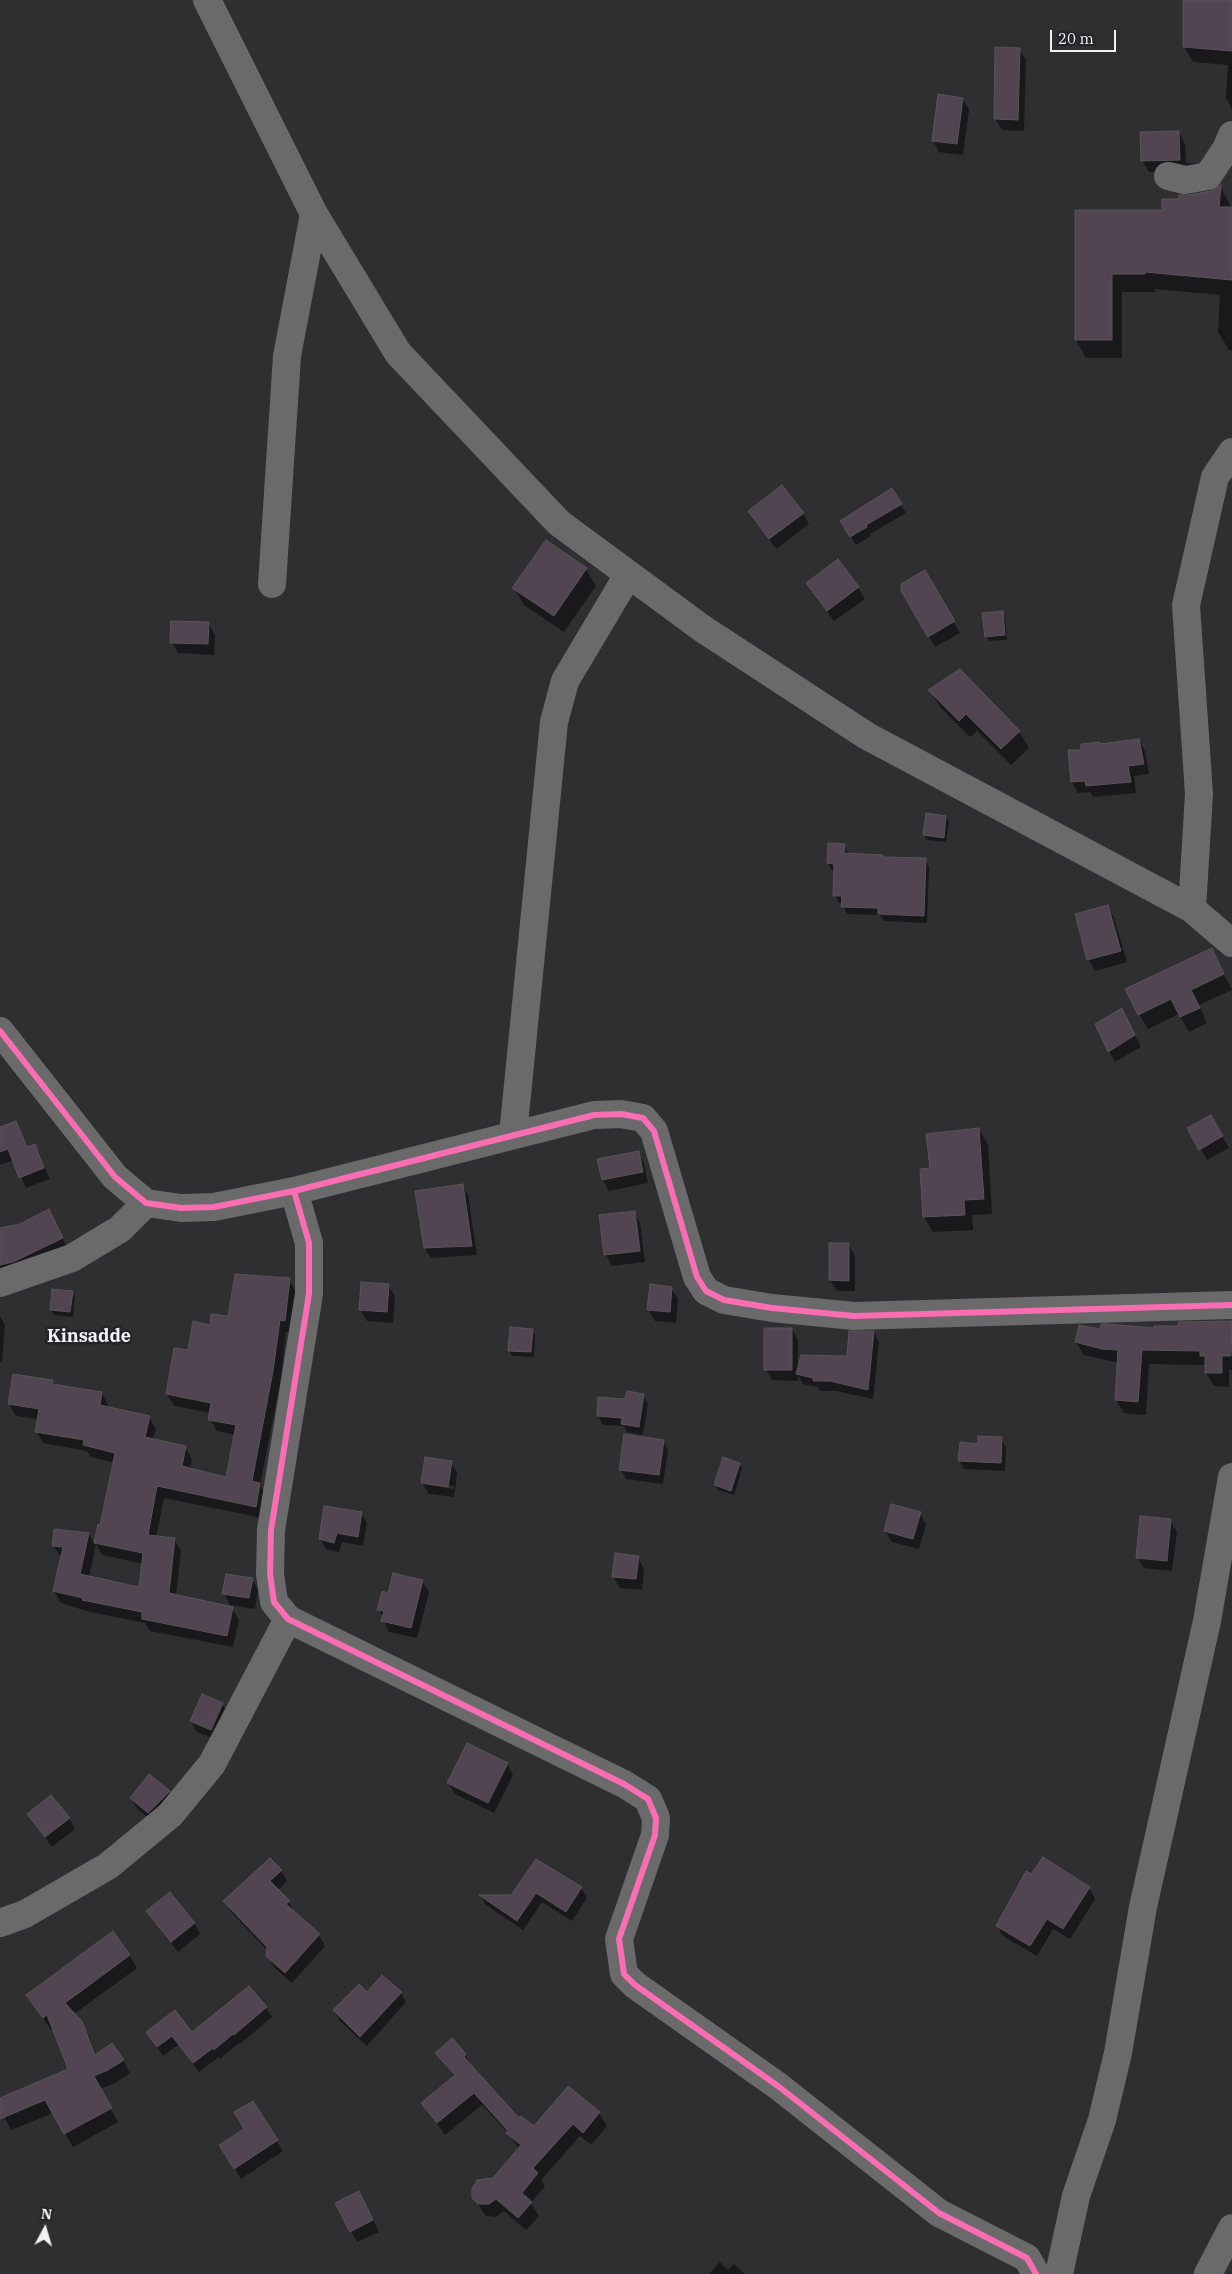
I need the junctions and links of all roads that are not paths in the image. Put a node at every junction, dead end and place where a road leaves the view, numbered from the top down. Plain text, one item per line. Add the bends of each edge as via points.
1 (207, 0) edge
2 (1232, 135) edge
3 (1168, 176) dead end
4 (1222, 176) edge
5 (314, 214) junction
6 (1232, 452) edge
7 (628, 575) junction
8 (272, 584) dead end
9 (1192, 909) junction
10 (1232, 943) edge
11 (0, 1031) edge
12 (514, 1135) junction
13 (294, 1191) junction
14 (146, 1203) junction
15 (0, 1282) edge
16 (1232, 1305) edge
17 (1232, 1477) edge
18 (288, 1619) junction
19 (0, 1923) edge
20 (1232, 2228) edge
21 (1036, 2274) edge
22 (1059, 2274) edge
23 (1208, 2274) edge

1 - 5 street
2 - 4 street via 1226,149
3 - 4 street via 1185,180
5 - 7 street via 398,353 559,524
5 - 8 street via 287,356
6 - 9 street via 1215,477 1186,606 1199,794
7 - 9 street via 703,629 867,736
7 - 12 street via 564,681 554,722
9 - 10 street
11 - 14 street via 114,1177
12 - 13 street
12 - 16 street via 594,1115 622,1114 643,1118 654,1131 697,1277 706,1291 724,1300 854,1316
13 - 14 street via 214,1207 180,1208
13 - 18 street via 310,1243 309,1294 271,1530 270,1574 274,1602
14 - 15 street via 120,1229 72,1258
17 - 22 street via 1207,1621 1143,1907 1118,2054 1102,2120 1076,2196
18 - 19 street via 212,1764 170,1816 108,1866 25,1914
18 - 21 street via 624,1784 648,1800 656,1818 655,1835 619,1939 624,1974 634,1986 778,2086 939,2212 1027,2258
20 - 23 street

